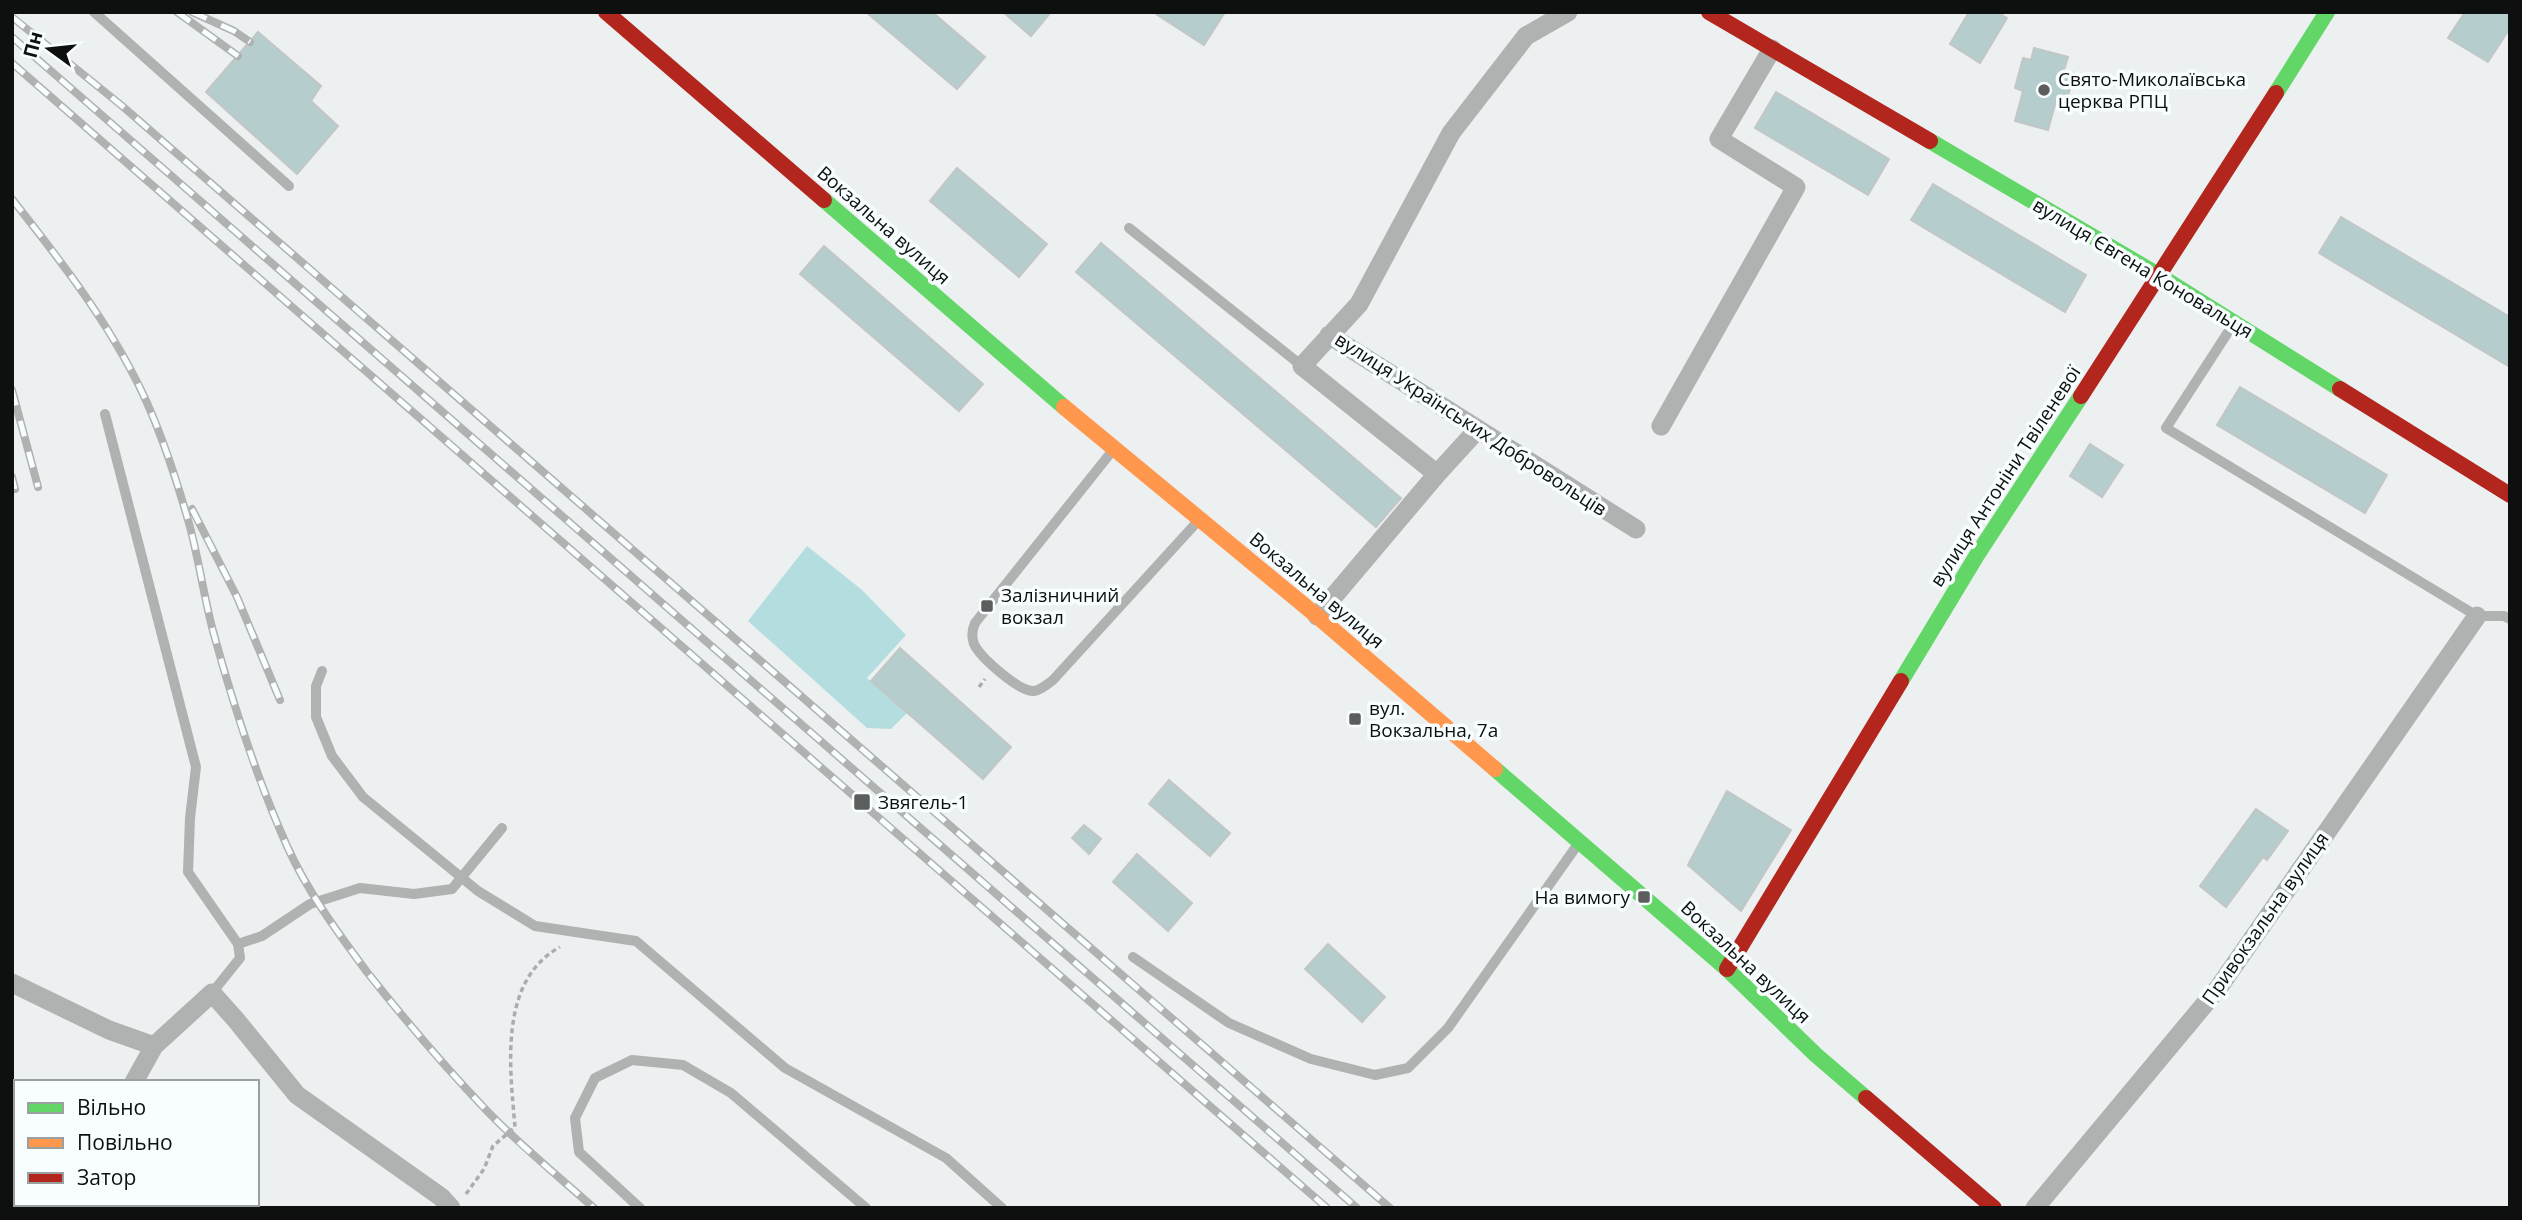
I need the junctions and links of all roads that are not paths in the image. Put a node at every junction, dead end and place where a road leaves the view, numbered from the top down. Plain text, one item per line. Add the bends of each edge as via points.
1 (94, 12) edge
2 (606, 12) edge
3 (1568, 12) edge
4 (1709, 12) edge
5 (2327, 12) edge
6 (1772, 49) junction
7 (289, 186) dead end
8 (1129, 228) dead end
9 (2160, 276) junction
10 (2234, 322) junction
11 (1329, 335) junction
12 (1301, 366) junction
13 (105, 414) dead end
14 (1661, 426) dead end
15 (1478, 429) junction
16 (1114, 450) junction
17 (1437, 474) junction
18 (2510, 495) edge
19 (1199, 520) junction
20 (1636, 529) dead end
21 (1317, 616) junction
22 (2477, 616) junction
23 (2510, 620) edge
24 (322, 671) dead end
25 (502, 828) dead end
26 (1579, 842) junction
27 (462, 877) junction
28 (238, 944) junction
29 (1133, 957) dead end
30 (1727, 969) junction
31 (12, 983) edge
32 (212, 993) junction
33 (154, 1046) junction
34 (135, 1080) edge
35 (457, 1203) edge
36 (640, 1208) edge
37 (866, 1208) edge
38 (1002, 1208) edge
39 (1994, 1208) edge
40 (2035, 1208) edge

1 - 7 lane
2 - 16 street, Вокзальна вулиця
3 - 11 street, вулиця Українських Добровольців via 1526,36 1451,133 1359,304
4 - 6 street, вулиця Євгена Коновальця
5 - 9 street, вулиця Антоніни Твіленевої
6 - 9 street, вулиця Євгена Коновальця
6 - 14 street via 1718,139 1796,187
8 - 12 lane
9 - 10 street, вулиця Євгена Коновальця
9 - 30 street, вулиця Антоніни Твіленевої via 1977,555
10 - 18 street, вулиця Євгена Коновальця
10 - 22 lane via 2166,428
11 - 12 street
11 - 15 street, вулиця Українських Добровольців
12 - 17 street
13 - 28 lane via 197,767 188,872
15 - 17 street
15 - 20 street, вулиця Українських Добровольців
16 - 19 street, Вокзальна вулиця
16 - 19 lane via 975,623 973,642 1005,676 1034,691 1053,680
17 - 21 street
19 - 21 street, Вокзальна вулиця
21 - 26 street, Вокзальна вулиця
22 - 23 lane
22 - 40 street, Привокзальна вулиця via 2219,987
24 - 27 lane via 316,686 316,717 332,756 363,797
25 - 27 lane
26 - 29 lane via 1448,1028 1408,1068 1375,1075 1311,1059 1229,1023
26 - 30 street, Вокзальна вулиця
27 - 28 lane via 452,889 414,894 359,888 310,904 262,936
27 - 38 lane via 536,926 636,941 785,1068 946,1158
28 - 32 lane via 240,958
30 - 39 street, Вокзальна вулиця via 1816,1055 1975,1197
31 - 33 street via 109,1030
32 - 33 street
32 - 35 street via 297,1094 441,1197
33 - 34 street
36 - 37 lane via 579,1152 575,1118 595,1078 632,1060 683,1065 731,1093

